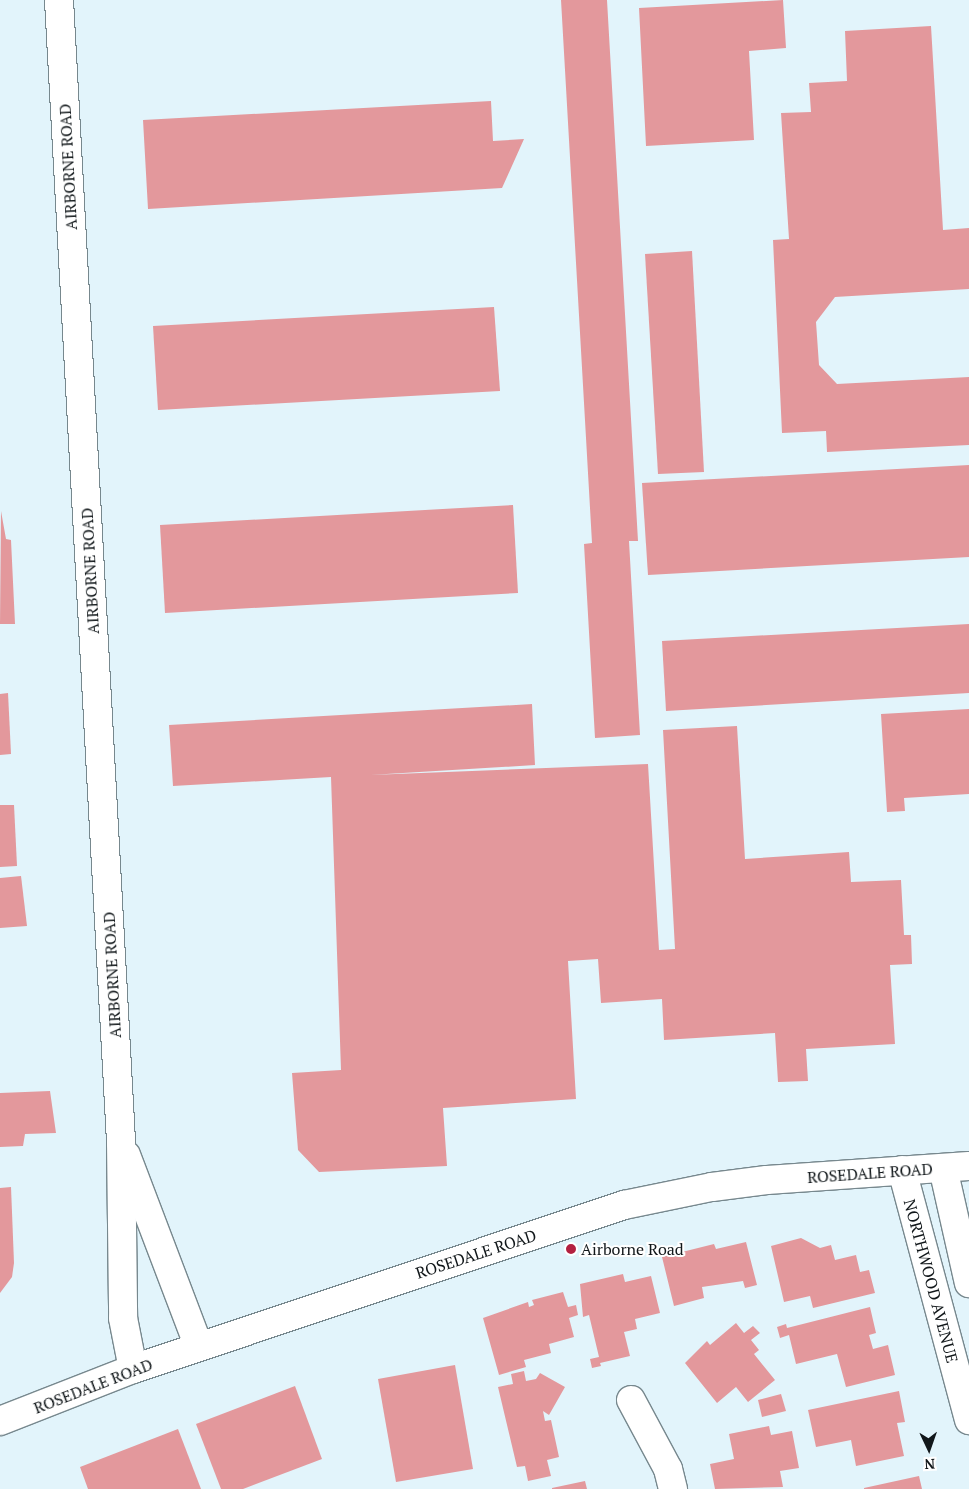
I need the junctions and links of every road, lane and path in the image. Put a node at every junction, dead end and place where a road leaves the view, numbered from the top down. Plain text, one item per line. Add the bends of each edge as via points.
1 (59, 0) edge
2 (121, 1142) junction
3 (956, 1167) edge
4 (902, 1170) junction
5 (969, 1283) edge
6 (199, 1347) junction
7 (134, 1369) junction
8 (631, 1400) dead end
9 (969, 1420) edge
10 (0, 1421) edge
11 (673, 1489) edge

1 - 2 street, AIRBORNE ROAD
2 - 6 street, AIRBORNE ROAD
2 - 7 street, AIRBORNE ROAD via 123,1318
3 - 4 street, ROSEDALE ROAD
3 - 5 street
4 - 6 street, ROSEDALE ROAD via 822,1174 658,1196
4 - 9 street, NORTHWOOD AVENUE
6 - 7 street, ROSEDALE ROAD
7 - 10 street, ROSEDALE ROAD
8 - 11 street via 668,1469

